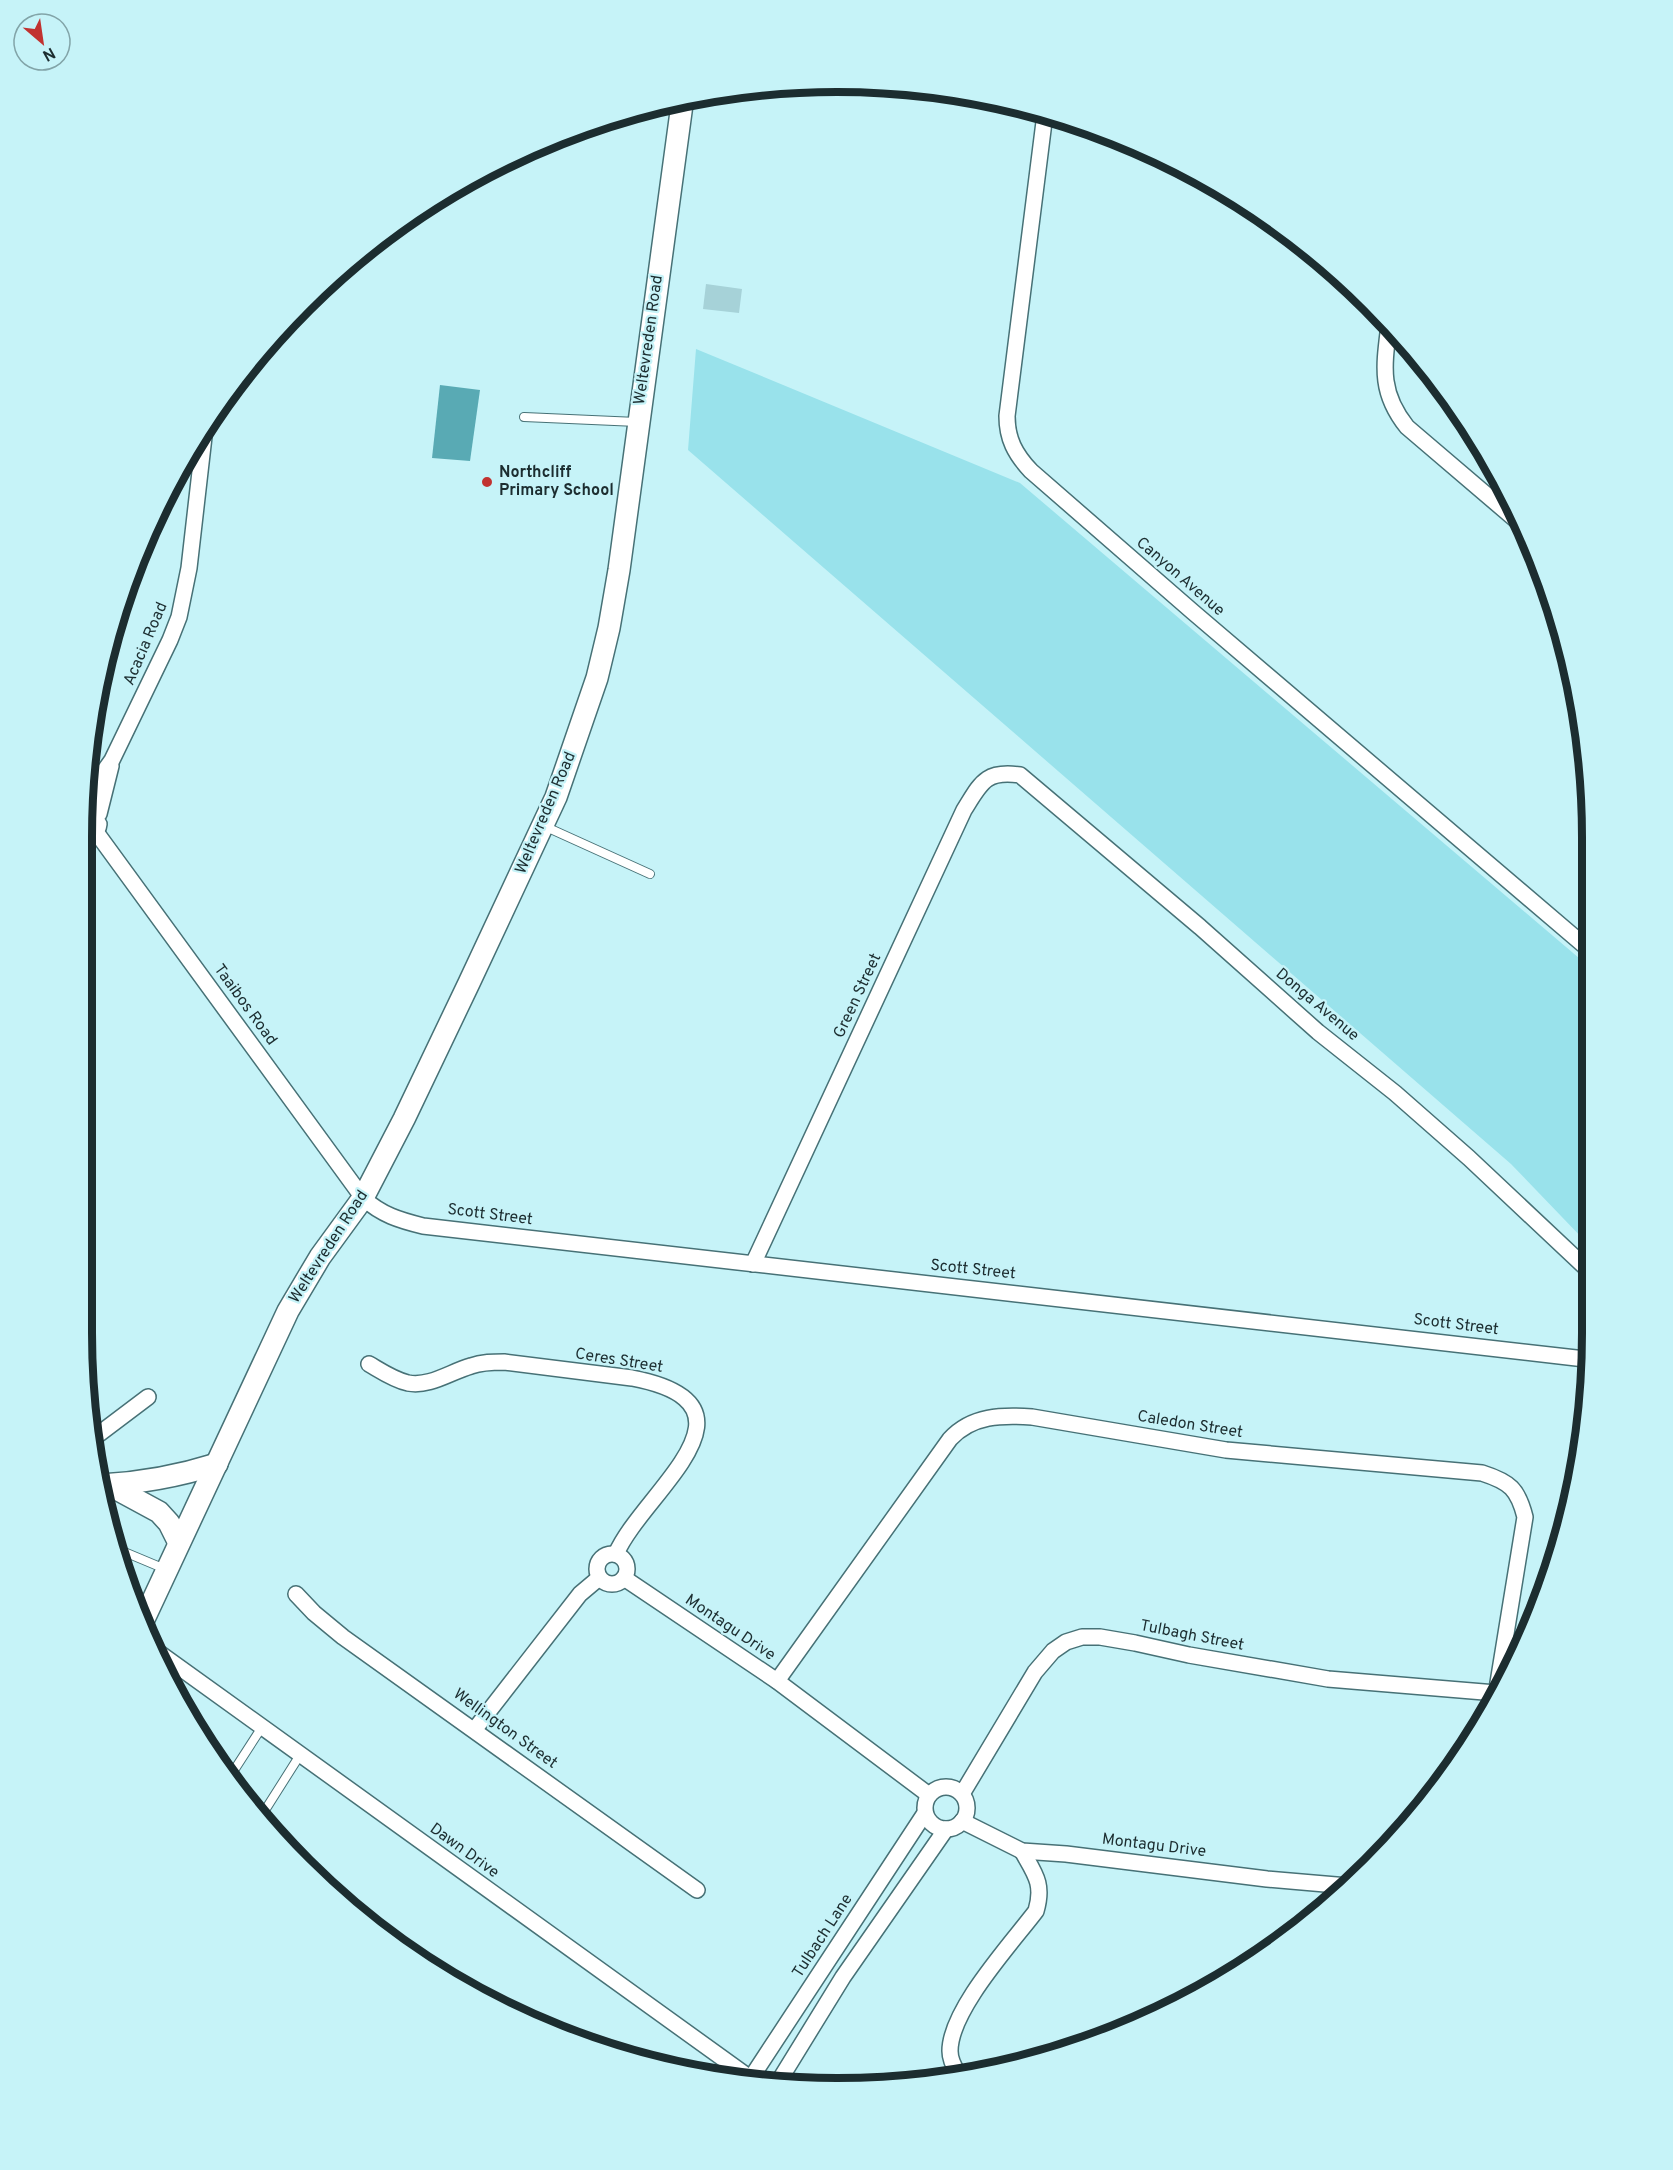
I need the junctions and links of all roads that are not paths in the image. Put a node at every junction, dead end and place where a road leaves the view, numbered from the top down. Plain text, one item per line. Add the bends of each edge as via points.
1 (682, 108) edge
2 (1044, 121) edge
3 (1388, 335) edge
4 (524, 417) dead end
5 (638, 422) junction
6 (203, 445) edge
7 (1508, 513) edge
8 (112, 760) junction
9 (1020, 775) joint
10 (93, 786) edge
11 (93, 807) edge
12 (99, 814) junction
13 (542, 826) junction
14 (92, 832) edge
15 (92, 846) edge
16 (650, 874) dead end
17 (1582, 944) edge
18 (363, 1198) junction
19 (753, 1264) junction
20 (1582, 1264) edge
21 (1581, 1358) edge
22 (369, 1364) dead end
23 (148, 1397) dead end
24 (99, 1434) edge
25 (217, 1464) junction
26 (107, 1485) edge
27 (108, 1486) edge
28 (179, 1543) junction
29 (125, 1552) edge
30 (616, 1554) junction
31 (167, 1570) junction
32 (599, 1578) junction
33 (624, 1578) junction
34 (296, 1594) dead end
35 (146, 1614) edge
36 (165, 1657) edge
37 (1499, 1674) edge
38 (777, 1682) junction
39 (1489, 1693) edge
40 (262, 1726) junction
41 (475, 1729) junction
42 (300, 1755) junction
43 (234, 1771) edge
44 (962, 1794) junction
45 (929, 1795) junction
46 (265, 1811) edge
47 (925, 1813) junction
48 (962, 1821) junction
49 (946, 1829) junction
50 (1022, 1851) junction
51 (1337, 1885) edge
52 (698, 1890) dead end
53 (807, 1993) junction
54 (826, 2005) junction
55 (956, 2068) edge
56 (742, 2072) edge
57 (753, 2073) edge
58 (782, 2076) edge

1 - 5 main road, Weltevreden Road
2 - 17 street, Canyon Avenue via 1006,416 1014,452 1193,612
3 - 7 street via 1384,380 1401,419
4 - 5 lane
5 - 13 main road, Weltevreden Road via 609,628 580,730
6 - 8 street, Acacia Road via 189,568 179,617
8 - 10 street, Acacia Road
8 - 12 street, Acacia Road
9 - 19 street, Green Street via 1001,773 990,777 979,786 964,810
9 - 20 street, Donga Avenue via 1318,1032 1395,1093
11 - 12 street
12 - 14 street, Acacia Road via 100,820
13 - 16 lane
13 - 18 main road, Weltevreden Road
15 - 18 street, Taaibos Road
18 - 19 street, Scott Street via 393,1218 423,1226
18 - 25 main road, Weltevreden Road via 320,1257 288,1311
19 - 21 street, Scott Street
22 - 30 street, Ceres Street via 408,1383 421,1384 472,1365 504,1362 632,1378 679,1393 696,1419 693,1442 682,1463 628,1531
23 - 24 street
25 - 26 main road via 185,1474
25 - 28 main road, Weltevreden Road
27 - 28 main road via 159,1512
28 - 31 main road, Weltevreden Road
29 - 31 lane
30 - 32 street via 599,1560
30 - 33 street via 626,1564
31 - 35 main road, Weltevreden Road
32 - 33 street via 614,1584
32 - 41 street via 580,1594
33 - 38 street, Montagu Drive
34 - 41 street, Wellington Street via 343,1637
36 - 40 street, Dawn Drive
37 - 38 street, Caledon Street via 1525,1517 1513,1487 1498,1478 1482,1473 1226,1450 1032,1417 997,1416 970,1423 950,1439
38 - 45 street, Montagu Drive
39 - 44 street, Tulbagh Street via 1328,1679 1100,1637 1082,1637 1053,1651 1035,1672
40 - 42 street, Dawn Drive
40 - 43 lane
41 - 52 street, Wellington Street
42 - 46 lane
42 - 56 street, Dawn Drive
44 - 45 street via 945,1787
44 - 48 street via 966,1803
45 - 47 street
47 - 49 street via 930,1822
47 - 53 street, Tulbach Lane
48 - 49 street
48 - 50 street, Montagu Drive
49 - 54 street
50 - 51 street, Montagu Drive
50 - 55 street via 1038,1881 1039,1902 963,2011 950,2052
53 - 54 street
53 - 57 street, Tulbach Lane
54 - 58 street

